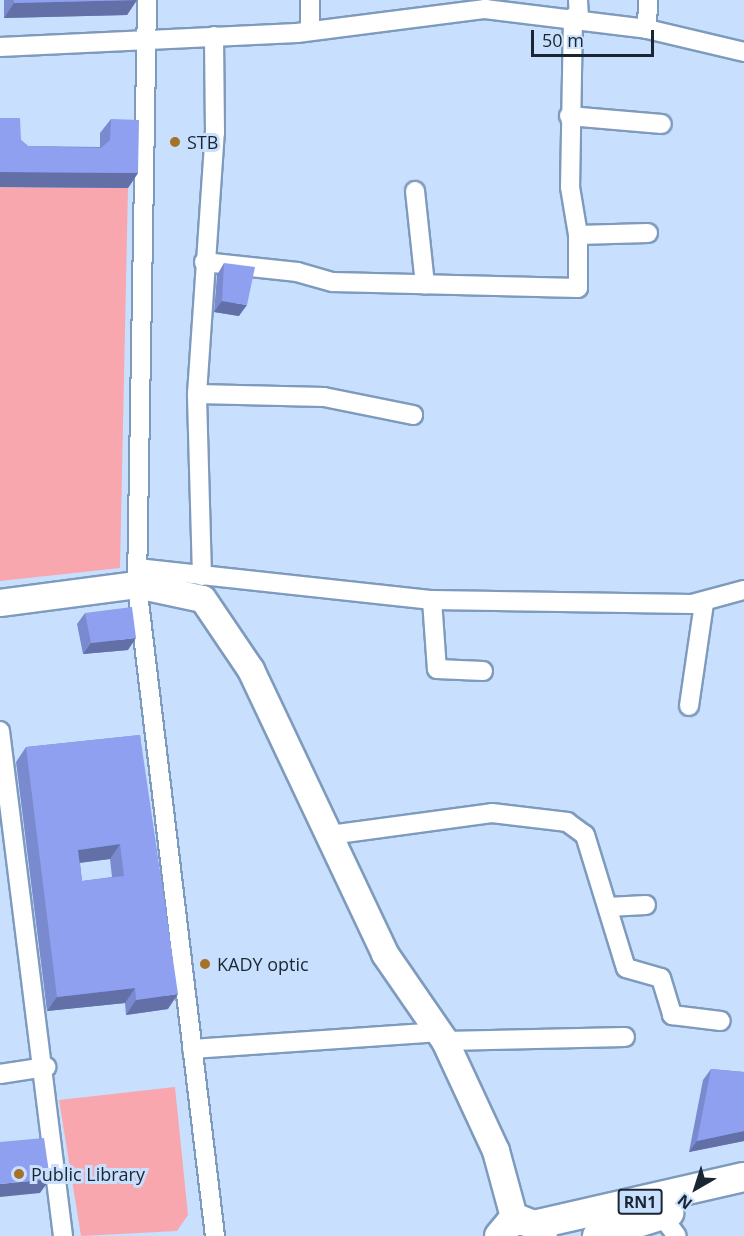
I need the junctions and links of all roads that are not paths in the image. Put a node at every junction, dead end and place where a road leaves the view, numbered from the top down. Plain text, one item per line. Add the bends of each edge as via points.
1 (147, 0) edge
2 (310, 0) edge
3 (648, 0) edge
4 (576, 12) edge
5 (647, 29) junction
6 (310, 30) junction
7 (214, 36) junction
8 (148, 38) junction
9 (0, 47) edge
10 (744, 52) edge
11 (569, 116) junction
12 (662, 124) dead end
13 (415, 191) dead end
14 (648, 232) dead end
15 (578, 235) junction
16 (204, 262) junction
17 (425, 284) junction
18 (197, 394) junction
19 (413, 415) dead end
20 (202, 576) junction
21 (137, 577) junction
22 (744, 590) edge
23 (432, 600) junction
24 (0, 603) edge
25 (704, 603) junction
26 (483, 671) dead end
27 (689, 706) dead end
28 (0, 731) edge
29 (330, 835) junction
30 (646, 905) dead end
31 (608, 907) junction
32 (721, 1021) dead end
33 (442, 1037) junction
34 (625, 1037) dead end
35 (192, 1049) junction
36 (46, 1067) junction
37 (0, 1074) edge
38 (744, 1177) edge
39 (744, 1194) edge
40 (669, 1226) edge
41 (514, 1231) edge
42 (63, 1236) edge
43 (215, 1236) edge
44 (597, 1236) edge

1 - 8 street
2 - 6 street
3 - 5 street
4 - 5 street
4 - 6 street via 462,9
4 - 11 street
5 - 10 street
6 - 7 street
7 - 8 street
7 - 16 street via 215,133
8 - 9 street
8 - 21 street
11 - 12 street
11 - 15 street via 570,187
13 - 17 street
14 - 15 street
15 - 17 street via 579,288
16 - 17 street via 297,272 333,282
16 - 18 street
18 - 19 street via 324,396
18 - 20 street
20 - 21 street
20 - 23 street
21 - 24 street
21 - 29 street via 192,594 210,609 251,670
21 - 35 street
22 - 25 street
23 - 25 street
23 - 26 street via 437,669
25 - 27 street
28 - 36 street
29 - 31 street via 492,813 567,822 585,835
29 - 33 street via 385,954
30 - 31 street
31 - 32 street via 624,966 661,978 672,1016
33 - 34 street
33 - 35 street
33 - 41 street via 496,1151
35 - 43 street
36 - 37 street
36 - 42 street
38 - 41 main road, RN1
39 - 40 main road, RN1
40 - 44 main road, RN1

